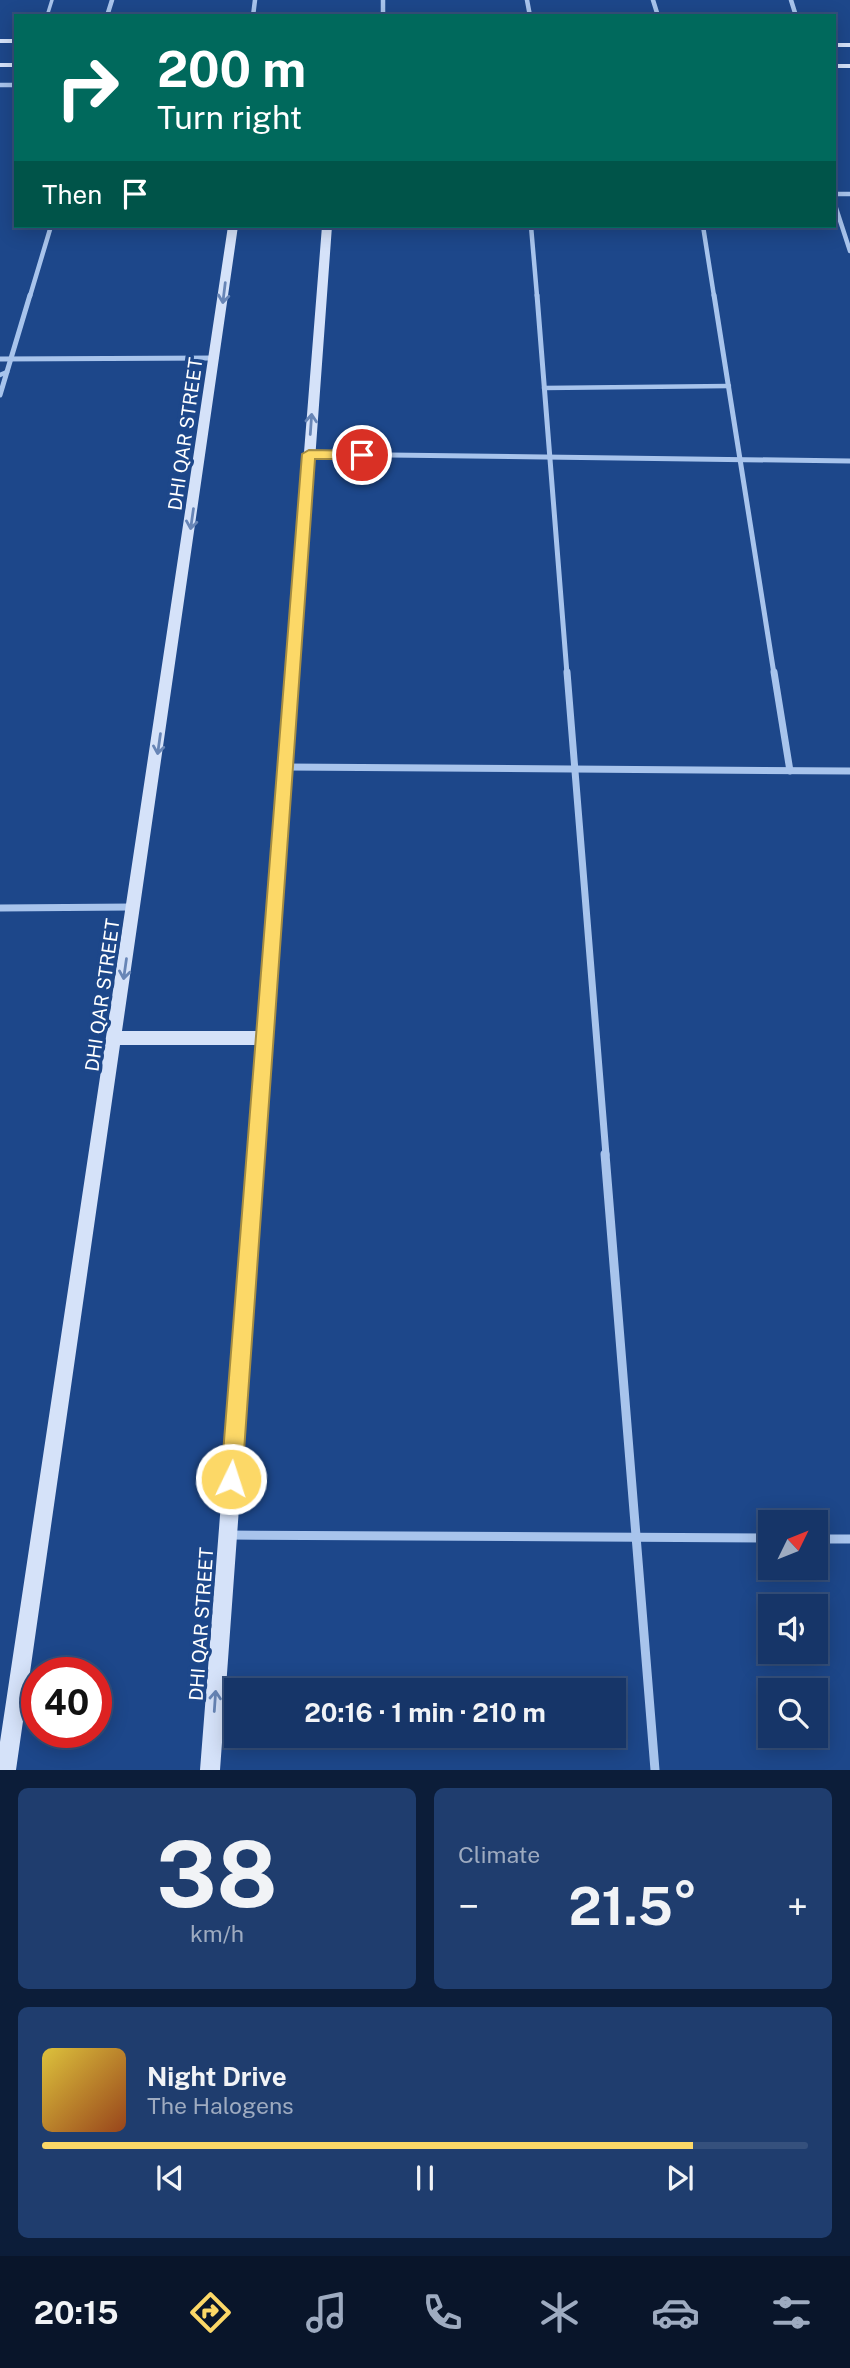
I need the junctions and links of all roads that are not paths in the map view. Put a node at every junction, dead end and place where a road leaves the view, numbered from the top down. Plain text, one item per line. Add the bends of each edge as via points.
1 (836, 208) edge
2 (50, 228) edge
3 (233, 228) edge
4 (327, 228) edge
5 (531, 228) edge
6 (703, 228) edge
7 (850, 251) edge
8 (216, 358) junction
9 (0, 359) edge
10 (11, 359) junction
11 (7, 372) junction
12 (0, 375) edge
13 (729, 386) junction
14 (544, 388) junction
15 (0, 395) edge
16 (309, 454) junction
17 (550, 457) junction
18 (740, 460) junction
19 (850, 461) edge
20 (285, 767) junction
21 (575, 769) junction
22 (790, 771) junction
23 (850, 771) edge
24 (134, 907) junction
25 (0, 908) edge
26 (115, 1038) junction
27 (264, 1038) junction
28 (227, 1535) junction
29 (636, 1537) junction
30 (758, 1538) edge
31 (828, 1539) edge
32 (850, 1539) edge
33 (6, 1769) edge
34 (210, 1769) edge
35 (655, 1769) edge

1 - 7 street
2 - 10 street
3 -> 8 street, DHI QAR STREET
16 -> 4 street, DHI QAR STREET
5 - 14 street
6 - 13 street
8 - 10 street
8 -> 24 street, DHI QAR STREET
9 - 10 street
10 - 11 street
11 - 12 lane
11 - 15 street
13 - 14 lane
13 - 18 street
14 - 17 street
16 - 17 street
16 - 20 street, DHI QAR STREET
17 - 18 street
17 - 21 street
18 - 19 street
18 - 22 street
20 - 21 street
20 - 27 street, DHI QAR STREET
21 - 22 street
21 - 29 street
22 - 23 street
24 - 25 street
24 -> 26 street, DHI QAR STREET
26 - 27 street
26 - 33 street, DHI QAR STREET
27 - 28 street, DHI QAR STREET
28 - 29 street
34 -> 28 street, DHI QAR STREET
29 - 30 street
29 - 35 street
31 - 32 street

